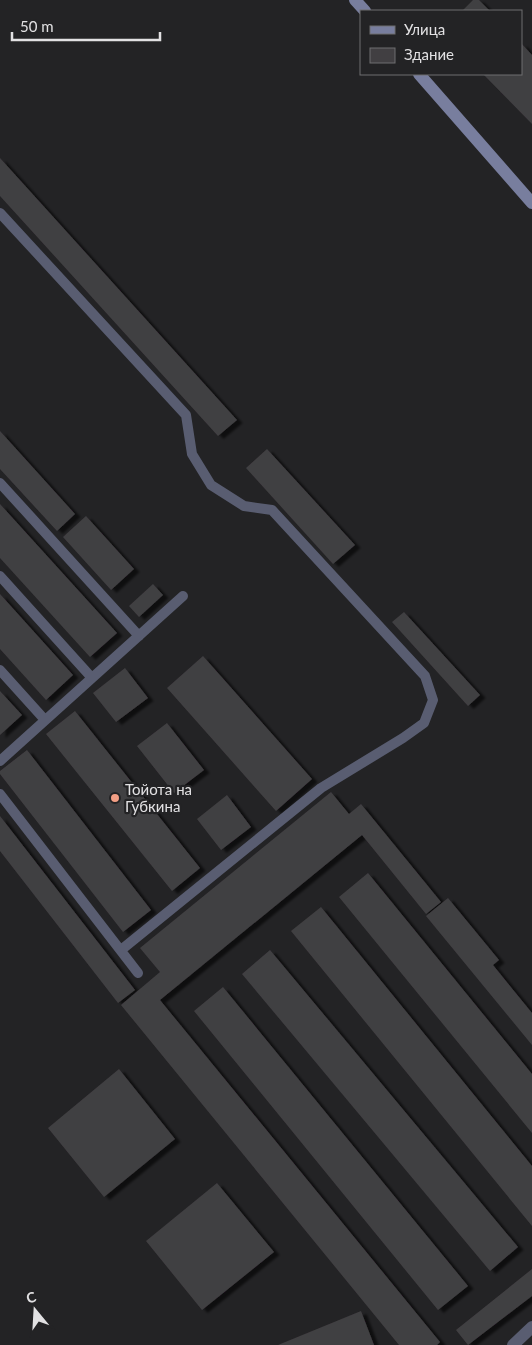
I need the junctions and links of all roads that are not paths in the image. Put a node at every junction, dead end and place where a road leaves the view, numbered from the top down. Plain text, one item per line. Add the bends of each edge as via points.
1 (355, 0) edge
2 (364, 10) edge
3 (420, 75) edge
4 (532, 203) edge
5 (0, 213) edge
6 (0, 483) edge
7 (0, 576) edge
8 (184, 596) dead end
9 (138, 636) junction
10 (0, 670) edge
11 (92, 678) junction
12 (46, 720) junction
13 (0, 761) edge
14 (0, 794) edge
15 (121, 950) junction
16 (138, 973) dead end
17 (532, 1327) edge
18 (512, 1345) edge

1 - 2 main road
3 - 4 main road
5 - 15 lane via 186,415 192,454 211,485 244,506 272,510 425,676 433,700 424,722 321,788
6 - 9 lane
7 - 11 lane
8 - 9 lane
9 - 11 lane
10 - 12 lane
11 - 12 lane
12 - 13 lane
14 - 15 lane
15 - 16 lane
17 - 18 street

